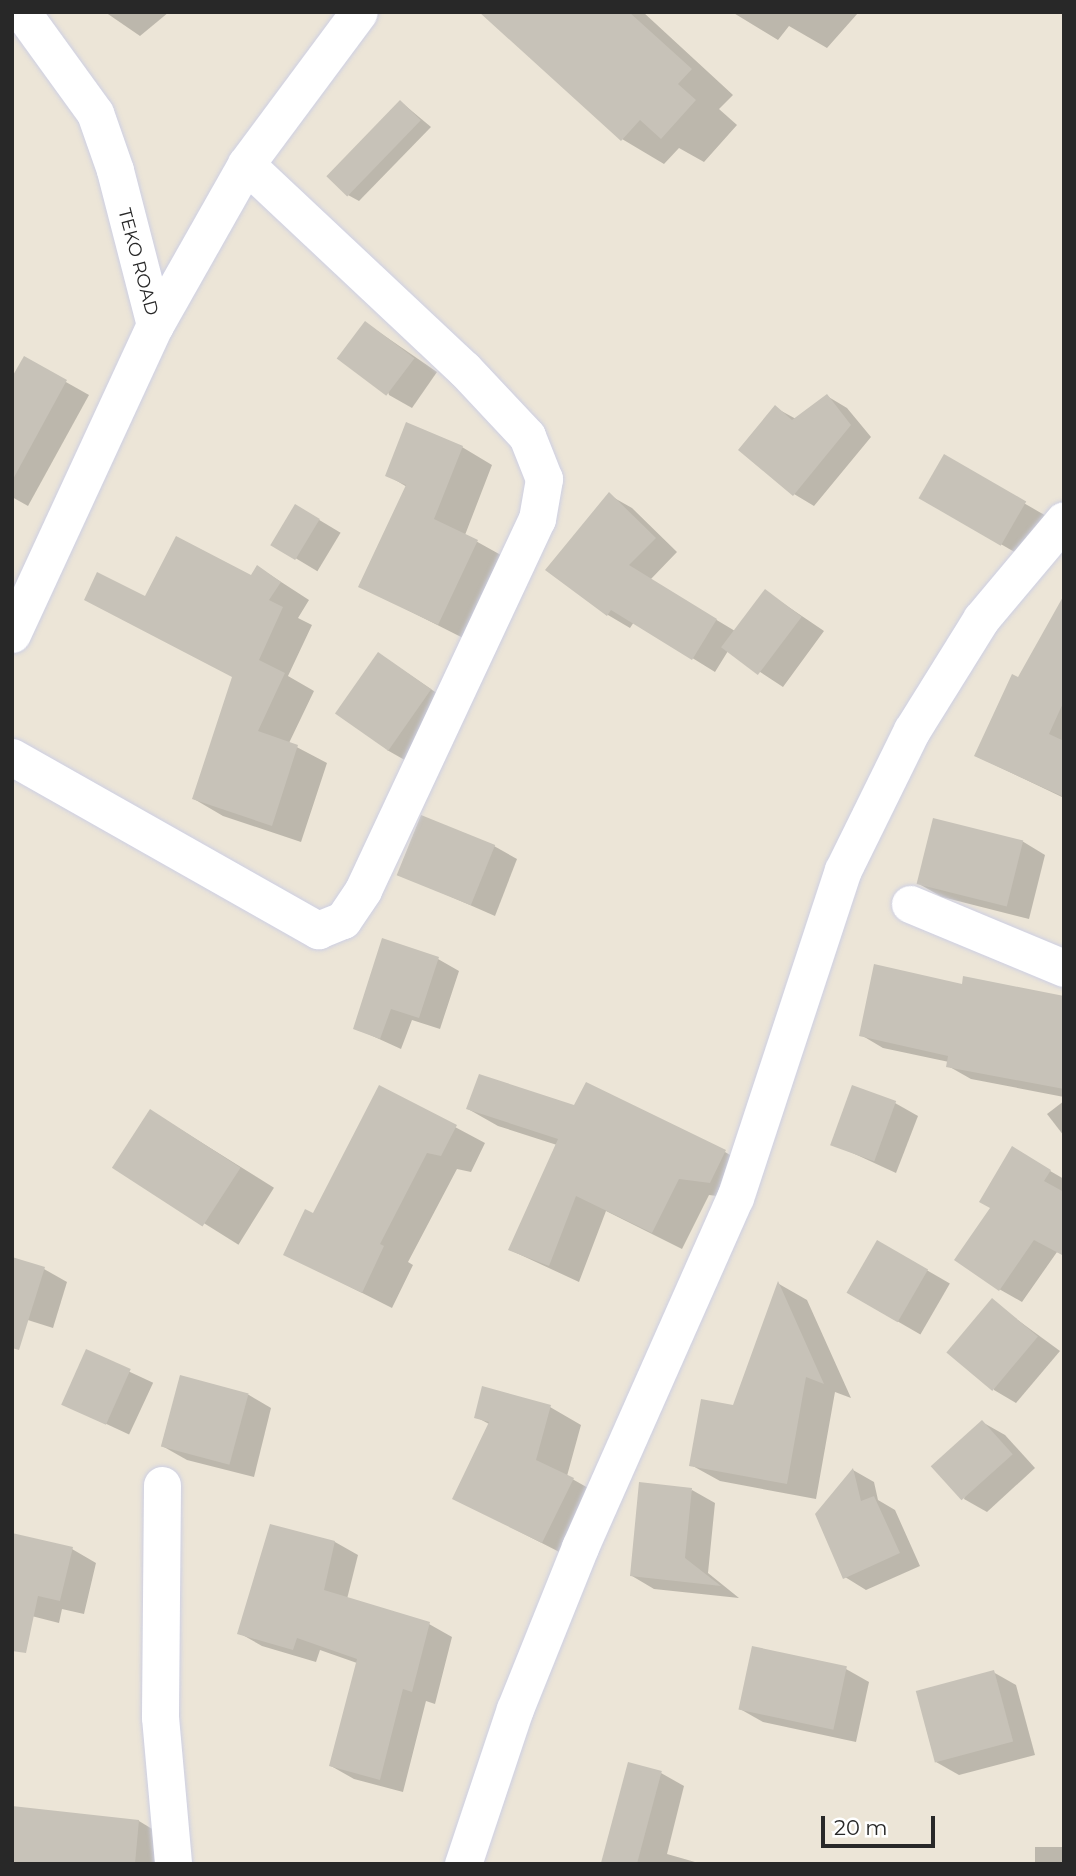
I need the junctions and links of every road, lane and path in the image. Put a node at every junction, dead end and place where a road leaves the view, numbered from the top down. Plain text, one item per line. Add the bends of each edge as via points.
1 (22, 12) edge
2 (359, 12) edge
3 (246, 164) junction
4 (155, 325) junction
5 (1064, 520) edge
6 (16, 615) edge
7 (12, 757) edge
8 (910, 904) dead end
9 (1064, 968) edge
10 (162, 1485) dead end
11 (173, 1864) edge
12 (463, 1864) edge

1 - 4 street, TEKO ROAD via 95,113 115,170
2 - 3 street
3 - 4 street
3 - 7 street via 464,369 527,436 544,479 537,519 363,890 344,920 318,930
4 - 6 street, TEKO ROAD
5 - 12 street via 981,619 912,730 842,870 736,1198 580,1547 515,1709
8 - 9 street
10 - 11 street via 160,1717

